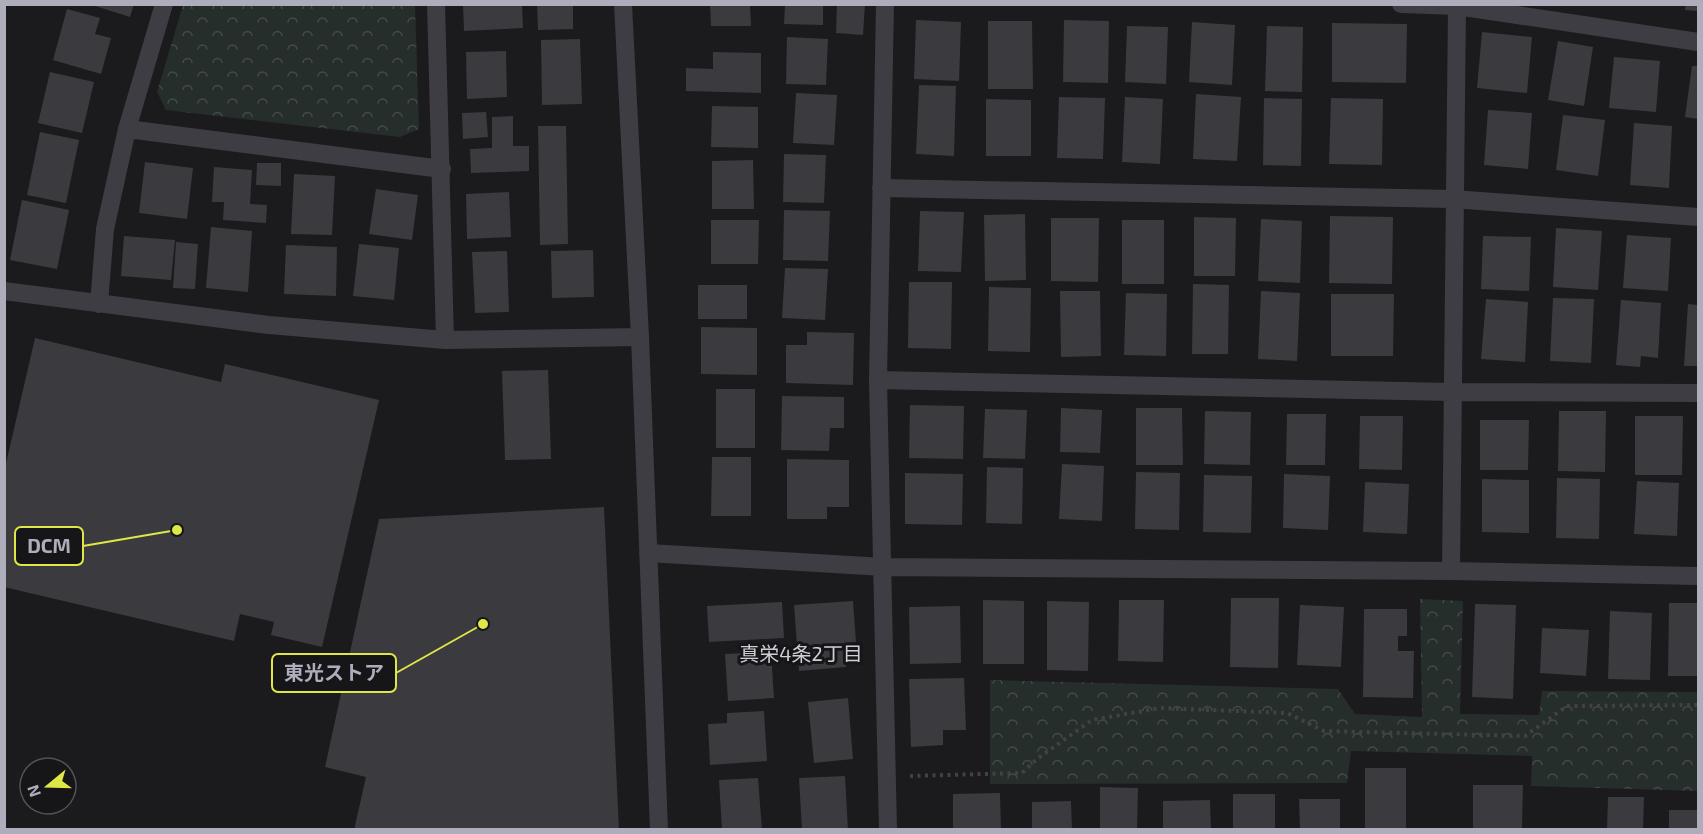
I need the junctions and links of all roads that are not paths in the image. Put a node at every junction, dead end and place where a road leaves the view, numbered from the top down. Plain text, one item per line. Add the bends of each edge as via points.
1 (164, 4) edge
2 (436, 4) edge
3 (622, 4) edge
4 (885, 4) edge
5 (1401, 4) edge
6 (1457, 6) edge
7 (1698, 42) edge
8 (127, 129) junction
9 (442, 170) junction
10 (881, 188) junction
11 (1453, 199) junction
12 (1698, 217) edge
13 (4, 291) edge
14 (99, 304) junction
15 (640, 337) junction
16 (445, 340) junction
17 (878, 380) junction
18 (1451, 392) junction
19 (1698, 393) edge
20 (648, 553) junction
21 (884, 567) junction
22 (1451, 571) junction
23 (1698, 576) edge
24 (659, 830) edge
25 (888, 830) edge

1 - 8 street
2 - 9 street
3 - 15 street
4 - 10 street
5 - 6 street
6 - 7 street
6 - 11 street
8 - 9 street
8 - 14 street via 105,229
9 - 16 street
10 - 11 street
10 - 17 street
11 - 12 street
11 - 18 street
13 - 14 street
14 - 16 street via 269,325
15 - 16 street
15 - 20 street
17 - 18 street
17 - 21 street
18 - 19 street
18 - 22 street
20 - 21 street
20 - 24 street
21 - 22 street
21 - 25 street
22 - 23 street

